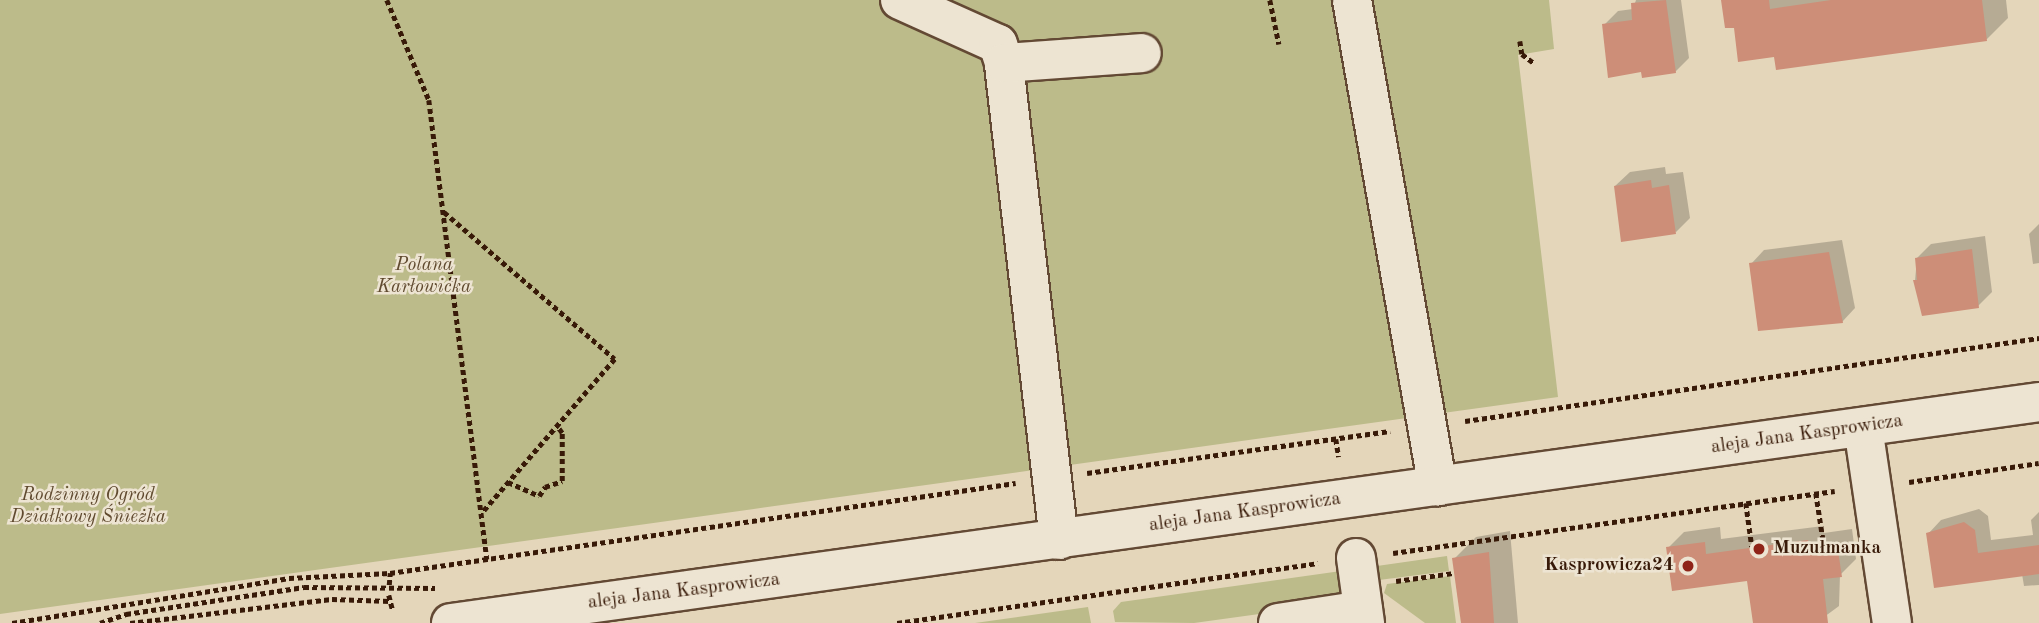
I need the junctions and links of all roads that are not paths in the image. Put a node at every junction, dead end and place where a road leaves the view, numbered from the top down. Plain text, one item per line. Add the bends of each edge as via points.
1 (901, 0) edge
2 (1352, 0) edge
3 (1142, 53) dead end
4 (1004, 62) junction
5 (2039, 402) edge
6 (1863, 427) junction
7 (1438, 486) junction
8 (1059, 540) junction
9 (1361, 594) edge
10 (458, 622) edge
11 (1284, 623) edge
12 (1892, 623) edge

1 - 4 street via 998,44
2 - 7 street
3 - 4 street
4 - 8 street
5 - 6 street, aleja Jana Kasprowicza
6 - 7 street, aleja Jana Kasprowicza
6 - 12 street
7 - 8 street, aleja Jana Kasprowicza
8 - 10 street, aleja Jana Kasprowicza
9 - 11 street

